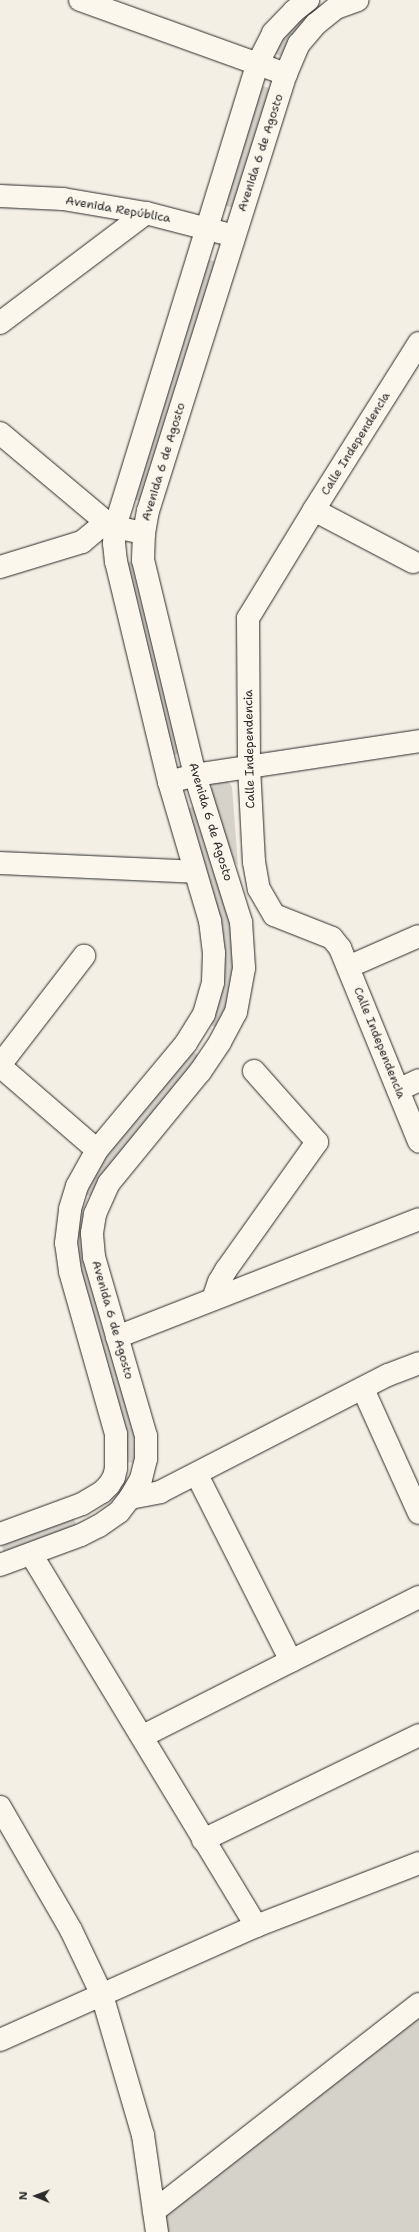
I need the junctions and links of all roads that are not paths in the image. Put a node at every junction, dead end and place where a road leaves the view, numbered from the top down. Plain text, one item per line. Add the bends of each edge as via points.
1 (80, 0) edge
2 (308, 0) edge
3 (358, 0) edge
4 (101, 4) edge
5 (257, 65) junction
6 (286, 74) junction
7 (0, 196) edge
8 (146, 213) junction
9 (207, 228) junction
10 (234, 236) junction
11 (0, 323) edge
12 (419, 343) edge
13 (0, 433) edge
14 (314, 510) junction
15 (111, 524) junction
16 (144, 533) junction
17 (413, 562) dead end
18 (0, 567) edge
19 (419, 741) edge
20 (249, 767) junction
21 (195, 775) junction
22 (169, 782) junction
23 (0, 863) edge
24 (195, 872) junction
25 (419, 936) edge
26 (84, 956) dead end
27 (348, 967) junction
28 (193, 1031) junction
29 (216, 1048) junction
30 (0, 1066) edge
31 (254, 1071) dead end
32 (419, 1080) edge
33 (398, 1090) junction
34 (419, 1142) edge
35 (97, 1150) junction
36 (70, 1209) junction
37 (95, 1214) junction
38 (419, 1219) edge
39 (213, 1299) junction
40 (117, 1337) junction
41 (419, 1363) edge
42 (363, 1389) junction
43 (116, 1468) junction
44 (197, 1475) junction
45 (130, 1498) junction
46 (78, 1505) junction
47 (419, 1513) edge
48 (89, 1532) junction
49 (0, 1534) edge
50 (31, 1554) junction
51 (0, 1565) edge
52 (419, 1597) edge
53 (291, 1662) junction
54 (419, 1735) edge
55 (143, 1736) junction
56 (0, 1807) edge
57 (203, 1840) junction
58 (419, 1863) edge
59 (256, 1926) junction
60 (102, 1995) junction
61 (419, 2004) edge
62 (0, 2040) edge
63 (154, 2211) junction
64 (156, 2232) edge

1 - 4 main road
2 - 5 main road via 273,34
3 - 6 main road, Avenida 6 de Agosto via 336,8 316,24 299,44
4 - 5 main road
5 - 6 main road
5 - 9 main road
6 - 10 main road, Avenida 6 de Agosto
7 - 8 main road, Avenida República via 64,199
8 - 9 main road, Avenida República
8 - 11 main road
9 - 10 main road, Avenida República
9 - 15 main road
10 - 16 main road, Avenida 6 de Agosto via 148,511
12 - 14 main road, Calle Independencia
13 - 15 main road
14 - 17 main road
14 - 20 main road, Calle Independencia via 248,618
15 - 16 main road
15 - 18 main road via 82,542
15 - 22 main road via 116,562
16 - 21 main road, Avenida 6 de Agosto via 143,560
19 - 20 main road
20 - 21 main road
20 - 27 main road, Calle Independencia via 254,862 264,901 274,915 332,938 340,948
21 - 22 main road
21 - 29 main road, Avenida 6 de Agosto via 241,922 244,968 236,1012
22 - 24 main road
23 - 24 main road
24 - 28 main road via 210,921 214,953 213,982 204,1014
25 - 27 main road
26 - 30 main road
27 - 33 main road, Calle Independencia
28 - 29 main road
28 - 35 main road via 186,1043
29 - 37 main road, Avenida 6 de Agosto via 200,1072 109,1183
30 - 35 main road
31 - 39 main road via 317,1142 222,1276
32 - 33 main road
33 - 34 main road, Calle Independencia
35 - 36 main road via 76,1186
36 - 37 main road
36 - 43 main road via 66,1243 70,1271 116,1434
37 - 40 main road, Avenida 6 de Agosto via 92,1233 94,1257
38 - 39 main road
39 - 40 main road
40 - 45 main road, Avenida 6 de Agosto via 146,1436 146,1459 141,1479
41 - 42 main road via 388,1375
42 - 44 main road
42 - 47 main road
43 - 45 main road
43 - 46 main road via 114,1477 106,1488
44 - 45 main road via 160,1492
44 - 53 main road
45 - 48 main road, Avenida 6 de Agosto via 119,1512
46 - 48 main road
46 - 49 main road
48 - 50 main road, Avenida 6 de Agosto
50 - 51 main road, Avenida 6 de Agosto
50 - 55 main road
52 - 53 main road
53 - 55 main road
54 - 57 main road
55 - 57 main road
56 - 60 main road via 71,1930
57 - 59 main road
58 - 59 main road
59 - 60 main road
60 - 62 main road
60 - 63 main road via 143,2135
61 - 63 main road
63 - 64 main road

